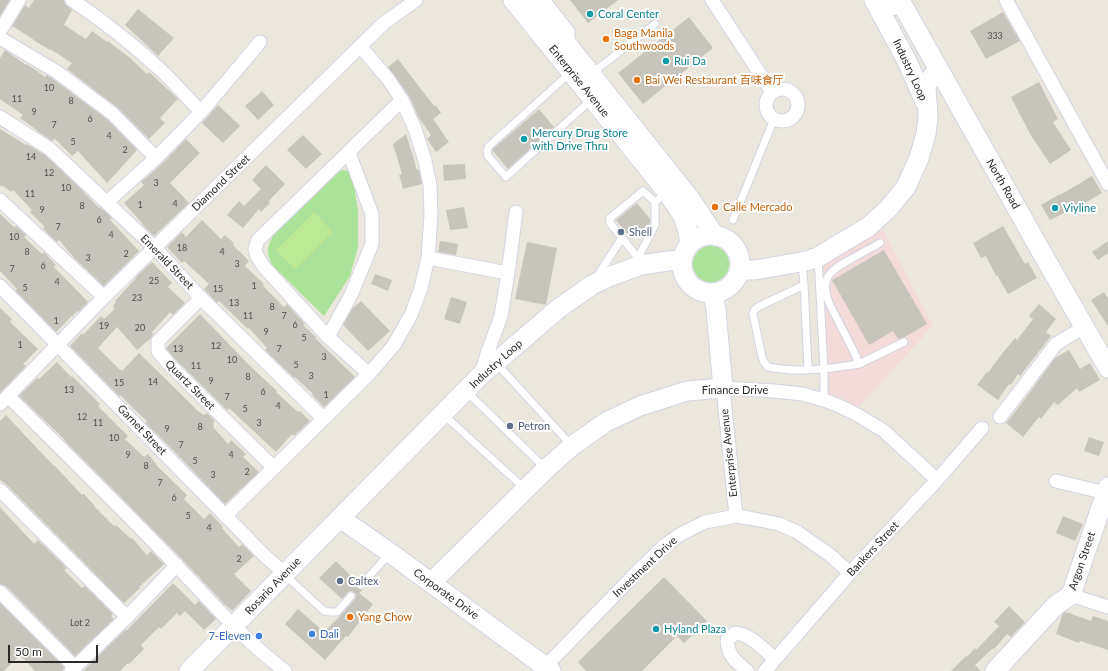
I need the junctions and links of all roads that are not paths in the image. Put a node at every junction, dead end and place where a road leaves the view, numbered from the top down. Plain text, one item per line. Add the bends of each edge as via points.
1 (19, 0) edge
2 (72, 0) edge
3 (416, 0) edge
4 (513, 0) edge
5 (712, 0) edge
6 (1006, 0) edge
7 (538, 1) edge
8 (874, 1) edge
9 (901, 2) edge
10 (655, 24) dead end
11 (0, 31) edge
12 (0, 38) edge
13 (260, 42) dead end
14 (360, 46) junction
15 (938, 69) junction
16 (572, 72) junction
17 (591, 74) junction
18 (772, 92) junction
19 (593, 98) junction
20 (402, 100) junction
21 (927, 107) junction
22 (201, 112) junction
23 (0, 117) edge
24 (774, 119) junction
25 (349, 153) junction
26 (156, 158) junction
27 (1108, 184) edge
28 (661, 197) junction
29 (0, 200) edge
30 (107, 202) junction
31 (516, 212) dead end
32 (733, 220) dead end
33 (716, 236) junction
34 (622, 238) junction
35 (880, 243) dead end
36 (155, 248) junction
37 (686, 252) junction
38 (428, 258) junction
39 (810, 260) junction
40 (639, 261) junction
41 (739, 270) junction
42 (508, 273) junction
43 (592, 285) junction
44 (0, 286) edge
45 (804, 286) junction
46 (713, 293) junction
47 (104, 297) junction
48 (201, 298) junction
49 (1084, 327) junction
50 (328, 337) junction
51 (904, 342) dead end
52 (58, 344) junction
53 (496, 363) junction
54 (859, 364) junction
55 (1108, 368) edge
56 (808, 369) junction
57 (824, 369) junction
58 (369, 374) junction
59 (481, 375) junction
60 (723, 388) junction
61 (466, 391) junction
62 (4, 400) edge
63 (824, 400) junction
64 (443, 414) junction
65 (1000, 417) dead end
66 (324, 419) junction
67 (982, 428) dead end
68 (572, 446) junction
69 (274, 468) junction
70 (546, 469) junction
71 (937, 480) junction
72 (1056, 481) dead end
73 (525, 489) junction
74 (0, 490) edge
75 (1107, 492) edge
76 (225, 516) junction
77 (736, 516) junction
78 (340, 518) junction
79 (389, 552) junction
80 (177, 566) junction
81 (850, 573) junction
82 (285, 574) junction
83 (431, 583) junction
84 (361, 585) dead end
85 (0, 592) edge
86 (1071, 595) junction
87 (352, 596) dead end
88 (1108, 606) edge
89 (127, 617) junction
90 (234, 626) junction
91 (775, 659) junction
92 (73, 669) edge
93 (548, 669) edge
94 (1002, 670) edge
95 (189, 671) edge
96 (285, 671) edge
97 (747, 671) edge
98 (765, 671) edge

1 - 11 street
2 - 22 street via 163,72
3 - 14 street, Diamond Street via 384,23
4 - 16 main road, Enterprise Avenue
5 - 18 street
6 - 27 street
7 - 17 main road, Enterprise Avenue via 565,43
8 - 9 main road via 890,6
8 - 21 main road, Industry Loop via 906,59
9 - 15 main road, North Road
10 - 17 lane
12 - 26 street via 57,72 113,114
13 - 22 street
14 - 20 street
14 - 36 street, Diamond Street
15 - 21 main road via 926,88
15 - 49 main road, North Road
16 - 19 main road, Enterprise Avenue
16 - 19 lane via 489,146 488,156 506,176
17 - 33 main road, Enterprise Avenue via 691,200
18 - 24 street via 766,106
18 - 24 street via 788,90 798,102 796,112 789,120
19 - 28 main road, Enterprise Avenue
20 - 25 street
20 - 38 street via 415,129 430,185 432,215
21 - 39 main road, Industry Loop via 926,134 906,187 868,228
22 - 26 street
23 - 30 street, Emerald Street via 50,149
24 - 32 lane
25 - 50 street via 372,214 372,244 351,295
25 - 50 street via 258,240 255,249 264,267
26 - 30 street
28 - 34 lane via 643,191 610,218 610,223
28 - 37 main road, Enterprise Avenue via 683,216 688,231
28 - 40 lane via 655,226
29 - 47 street
30 - 36 street, Emerald Street
31 - 42 street
33 - 37 main road via 699,238
33 - 41 main road via 728,241 736,251 740,263
34 - 40 lane
34 - 43 lane
35 - 54 lane via 832,270 826,285 829,303
36 - 47 street, Diamond Street
36 - 48 street, Emerald Street
37 - 40 main road, Industry Loop via 668,261
37 - 46 main road via 682,268 684,275 692,287
38 - 42 street
38 - 58 street via 411,315 394,345
39 - 41 main road, Industry Loop via 755,270
39 - 45 lane
39 - 57 lane
40 - 43 main road, Industry Loop
41 - 46 main road via 730,286
42 - 59 street via 501,316
43 - 53 main road, Industry Loop via 558,308
44 - 52 street, Garnet Street
45 - 56 lane
45 - 56 lane via 760,306 753,314 762,357 768,367 783,370
46 - 60 main road, Enterprise Avenue
47 - 52 street, Diamond Street
48 - 66 street, Emerald Street
48 - 69 street, Quartz Street via 158,341 158,351
49 - 55 main road, North Road
49 - 65 street via 1056,344
50 - 58 street
51 - 54 lane
52 - 62 street, Diamond Street
52 - 76 street, Garnet Street
53 - 59 main road, Industry Loop
53 - 68 lane
54 - 57 lane
56 - 57 lane
57 - 63 lane
58 - 66 street
59 - 61 main road, Industry Loop
60 - 63 street, Finance Drive via 802,394
60 - 68 main road, Finance Drive via 687,391 640,406 606,422
60 - 77 street, Enterprise Avenue
61 - 64 main road, Industry Loop
61 - 70 lane
62 - 80 street
63 - 71 street, Finance Drive via 838,404 884,431
64 - 73 lane
64 - 78 main road, Industry Loop
66 - 69 street
67 - 71 street, Bankers Street
68 - 70 main road, Finance Drive
69 - 76 street
70 - 73 main road, Finance Drive
71 - 81 street, Bankers Street
72 - 75 street
73 - 83 main road, Finance Drive
74 - 89 street
75 - 86 main road, Argon Street
76 - 82 street, Garnet Street
77 - 81 street, Investment Drive via 779,524 797,532
77 - 93 street, Investment Drive via 705,522 665,545
78 - 79 main road, Corporate Drive
78 - 82 main road, Rosario Avenue
79 - 83 main road, Corporate Drive
79 - 84 lane
80 - 89 street
80 - 90 street
81 - 91 street, Bankers Street
82 - 87 lane via 324,611 337,612
82 - 90 main road, Rosario Avenue
83 - 93 main road, Corporate Drive
85 - 92 street
86 - 88 street
86 - 94 main road, Argon Street via 1056,605
89 - 92 street
90 - 95 main road, Rosario Avenue
90 - 96 street
91 - 97 street via 748,636 735,633 726,640 727,649 733,659
91 - 98 street, Bankers Street

